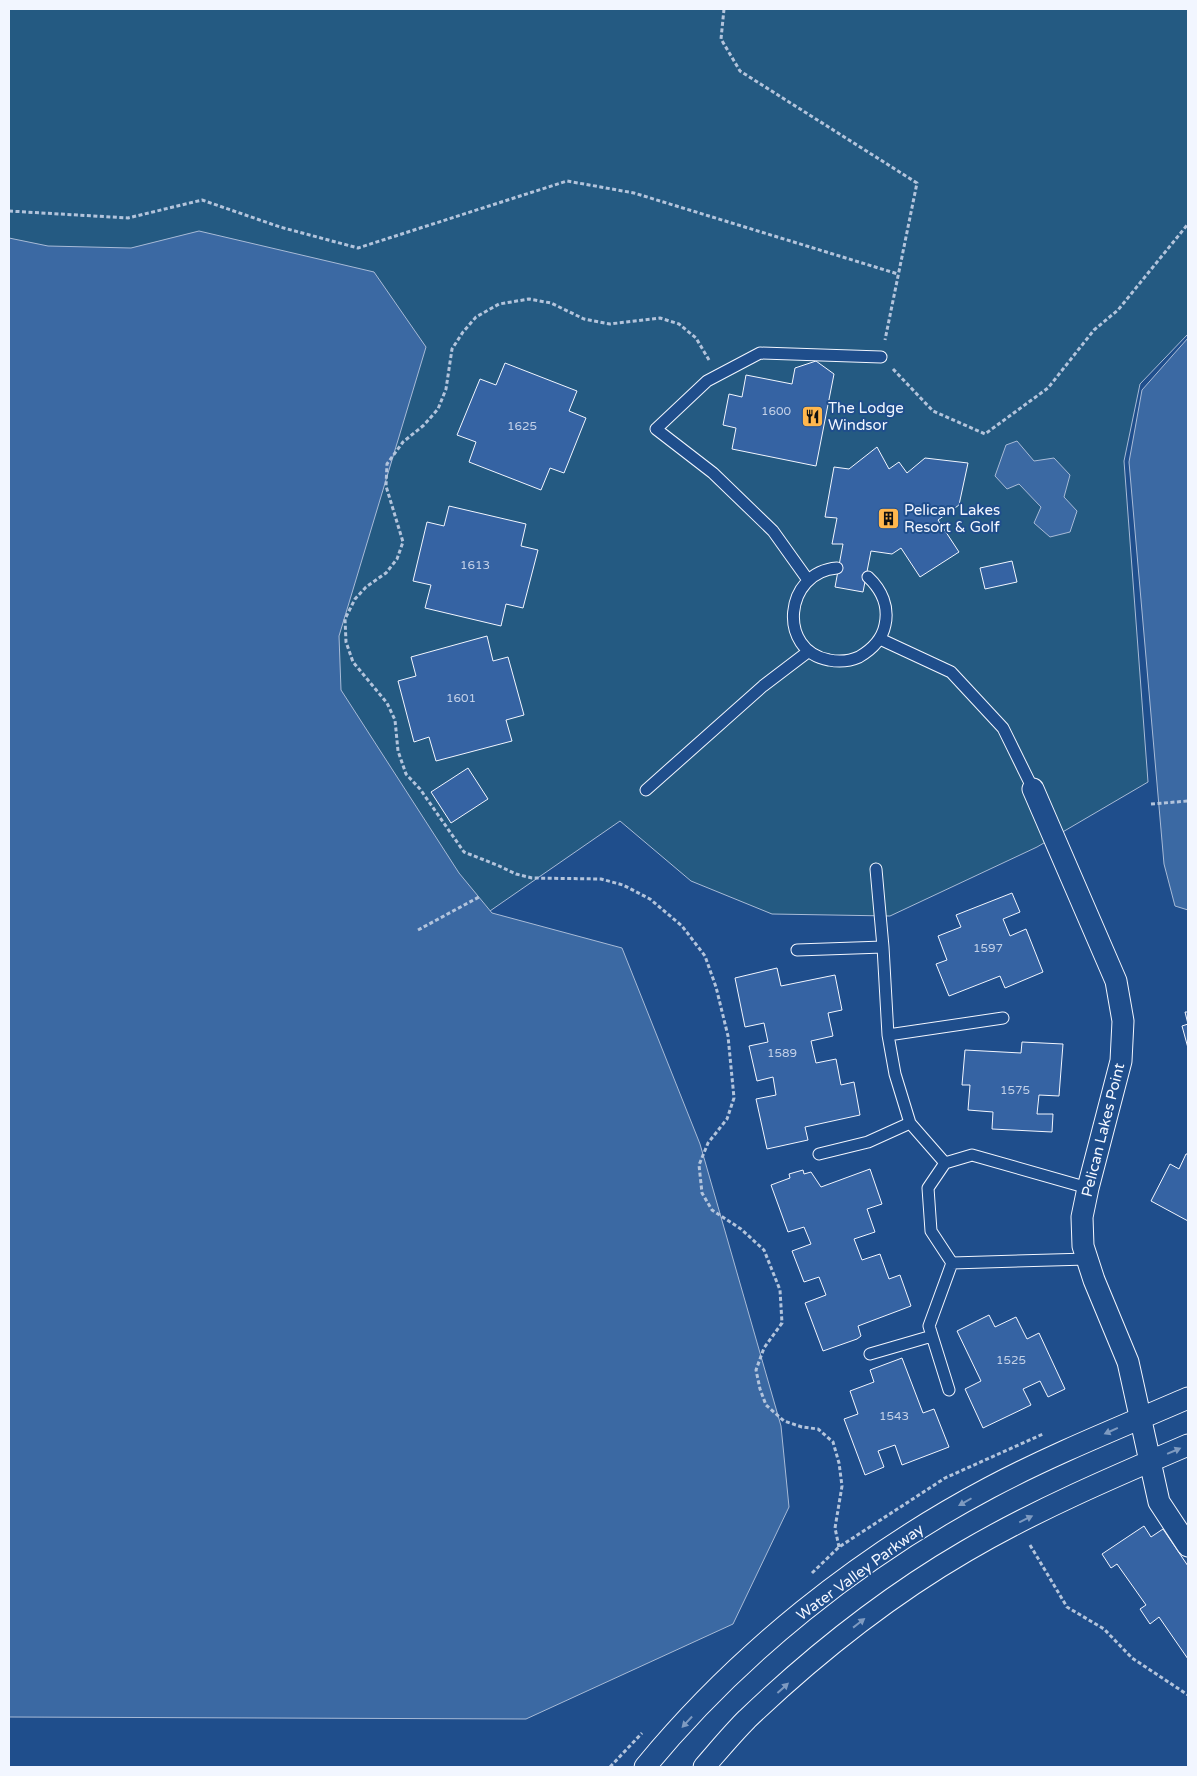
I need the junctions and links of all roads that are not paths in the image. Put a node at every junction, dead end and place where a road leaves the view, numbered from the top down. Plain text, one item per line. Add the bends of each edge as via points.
1 (881, 357) road end
2 (837, 568) dead end
3 (868, 578) dead end
4 (808, 580) junction
5 (880, 639) junction
6 (809, 650) junction
7 (1033, 789) joint
8 (646, 790) dead end
9 (876, 869) dead end
10 (883, 947) junction
11 (797, 950) dead end
12 (1004, 1018) dead end
13 (888, 1035) junction
14 (910, 1124) junction
15 (819, 1154) dead end
16 (945, 1162) junction
17 (1088, 1188) junction
18 (1087, 1259) junction
19 (952, 1263) junction
20 (932, 1336) junction
21 (870, 1354) dead end
22 (949, 1390) dead end
23 (1188, 1398) edge
24 (1141, 1418) junction
25 (1188, 1446) edge
26 (1150, 1462) junction
27 (1188, 1546) edge
28 (645, 1767) edge
29 (704, 1767) edge

1 - 4 lane via 760,353 706,381 656,429 713,473 773,531
2 - 4 lane via 818,573
3 - 5 lane via 881,592 885,604 887,616
4 - 6 lane via 798,592 793,607 793,623
5 - 6 lane via 855,659 838,662 823,659
5 - 7 lane via 952,672 1003,728
6 - 8 lane via 763,686
7 - 17 street, Pelican Lakes Point via 1116,981 1124,1021 1121,1061
9 - 10 lane
10 - 11 lane
10 - 13 lane
12 - 13 lane
13 - 14 lane via 895,1074
14 - 15 lane via 868,1142
14 - 16 lane
16 - 17 lane via 972,1155
16 - 19 lane via 928,1188 930,1223 931,1232
17 - 18 street, Pelican Lakes Point via 1082,1217
18 - 19 lane
18 - 24 street, Pelican Lakes Point via 1128,1362
19 - 20 lane via 928,1326
20 - 21 lane
20 - 22 lane
23 - 24 street, Water Valley Parkway
24 - 26 street
24 -> 28 street, Water Valley Parkway via 988,1488 914,1531 845,1579 789,1623 720,1686
26 -> 25 street
26 - 27 street via 1160,1502
29 -> 26 street via 746,1720 880,1606 966,1551 1045,1510

